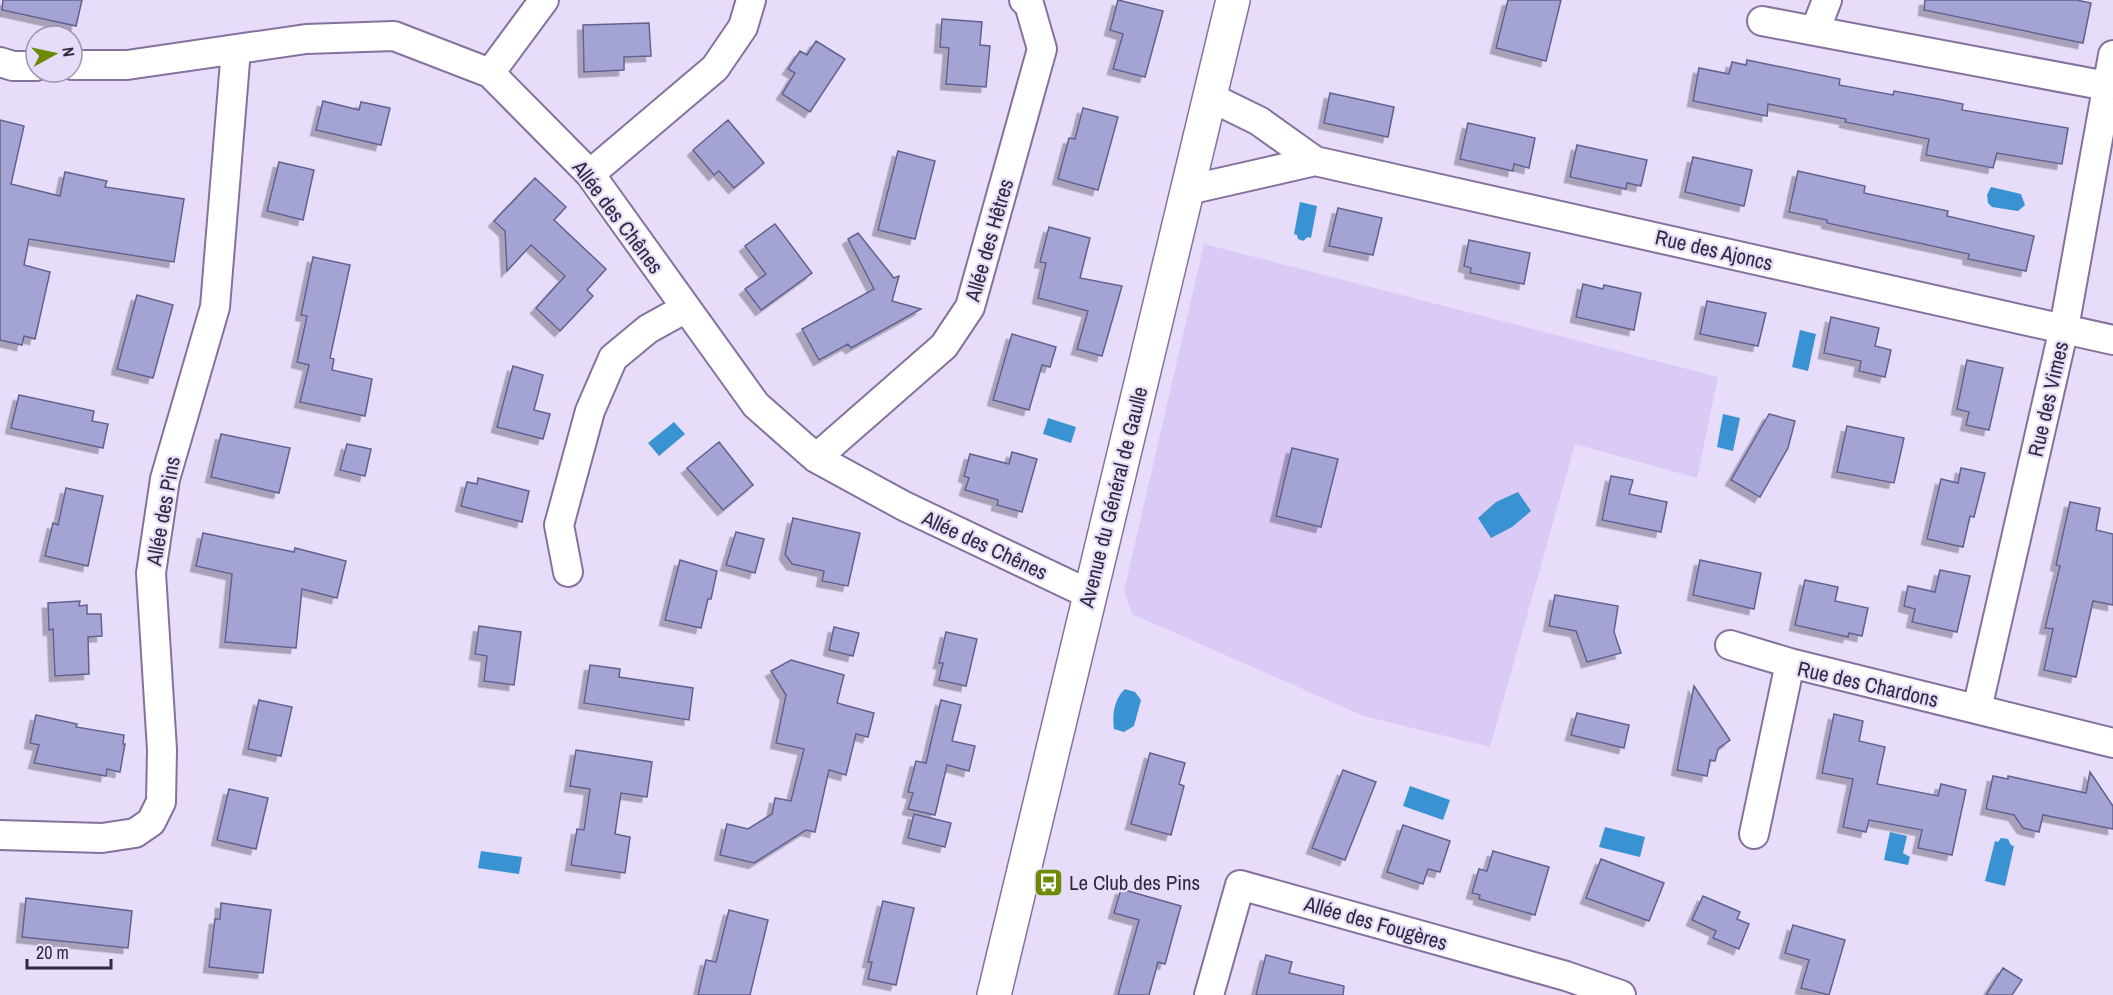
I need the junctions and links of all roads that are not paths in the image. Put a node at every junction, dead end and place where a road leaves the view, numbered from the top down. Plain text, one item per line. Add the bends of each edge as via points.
1 (543, 0) edge
2 (751, 0) edge
3 (1024, 0) edge
4 (1233, 0) edge
5 (1827, 0) edge
6 (1762, 21) dead end
7 (1815, 31) junction
8 (236, 49) junction
9 (2113, 55) edge
10 (0, 62) edge
11 (84, 65) edge
12 (24, 66) edge
13 (490, 74) junction
14 (2107, 86) junction
15 (1210, 98) junction
16 (1314, 161) junction
17 (590, 174) junction
18 (1188, 189) junction
19 (686, 308) junction
20 (2064, 328) junction
21 (2113, 340) edge
22 (816, 458) junction
23 (568, 572) dead end
24 (1089, 594) junction
25 (1730, 645) dead end
26 (1790, 663) junction
27 (1977, 709) junction
28 (2113, 743) edge
29 (1754, 834) dead end
30 (0, 835) edge
31 (994, 995) edge
32 (1209, 995) edge
33 (1621, 995) edge

1 - 13 street
2 - 17 street via 742,27 715,68
3 - 22 street, Allée des Hêtres via 1029,4 1042,49 970,307 945,346
4 - 15 main road, Avenue du Général de Gaulle
5 - 7 street
6 - 7 street
7 - 14 street
8 - 11 street, Allée des Chênes via 127,64
8 - 13 street, Allée des Chênes via 306,39 394,36
8 - 30 street, Allée des Pins via 215,307 165,480 151,573 162,750 161,802 151,822 135,832 102,838
9 - 14 street, Rue des Vimes
10 - 12 street
13 - 17 street, Allée des Chênes
14 - 20 street, Rue des Vimes
15 - 16 street, Rue des Ajoncs via 1259,121
15 - 18 main road, Avenue du Général de Gaulle
16 - 18 street, Rue des Ajoncs
16 - 20 street, Rue des Ajoncs
17 - 19 street, Allée des Chênes
18 - 24 main road, Avenue du Général de Gaulle
19 - 22 street, Allée des Chênes via 756,405
19 - 23 street via 648,329 613,358 590,411 559,525
20 - 21 street, Rue des Ajoncs
20 - 27 street, Rue des Vimes
22 - 24 street, Allée des Chênes via 904,506
24 - 31 main road, Avenue du Général de Gaulle
25 - 26 street
26 - 27 street, Rue des Chardons
26 - 29 street, Rue des Chardons
27 - 28 street, Rue des Chardons
32 - 33 street, Allée des Fougères via 1239,885 1566,976

